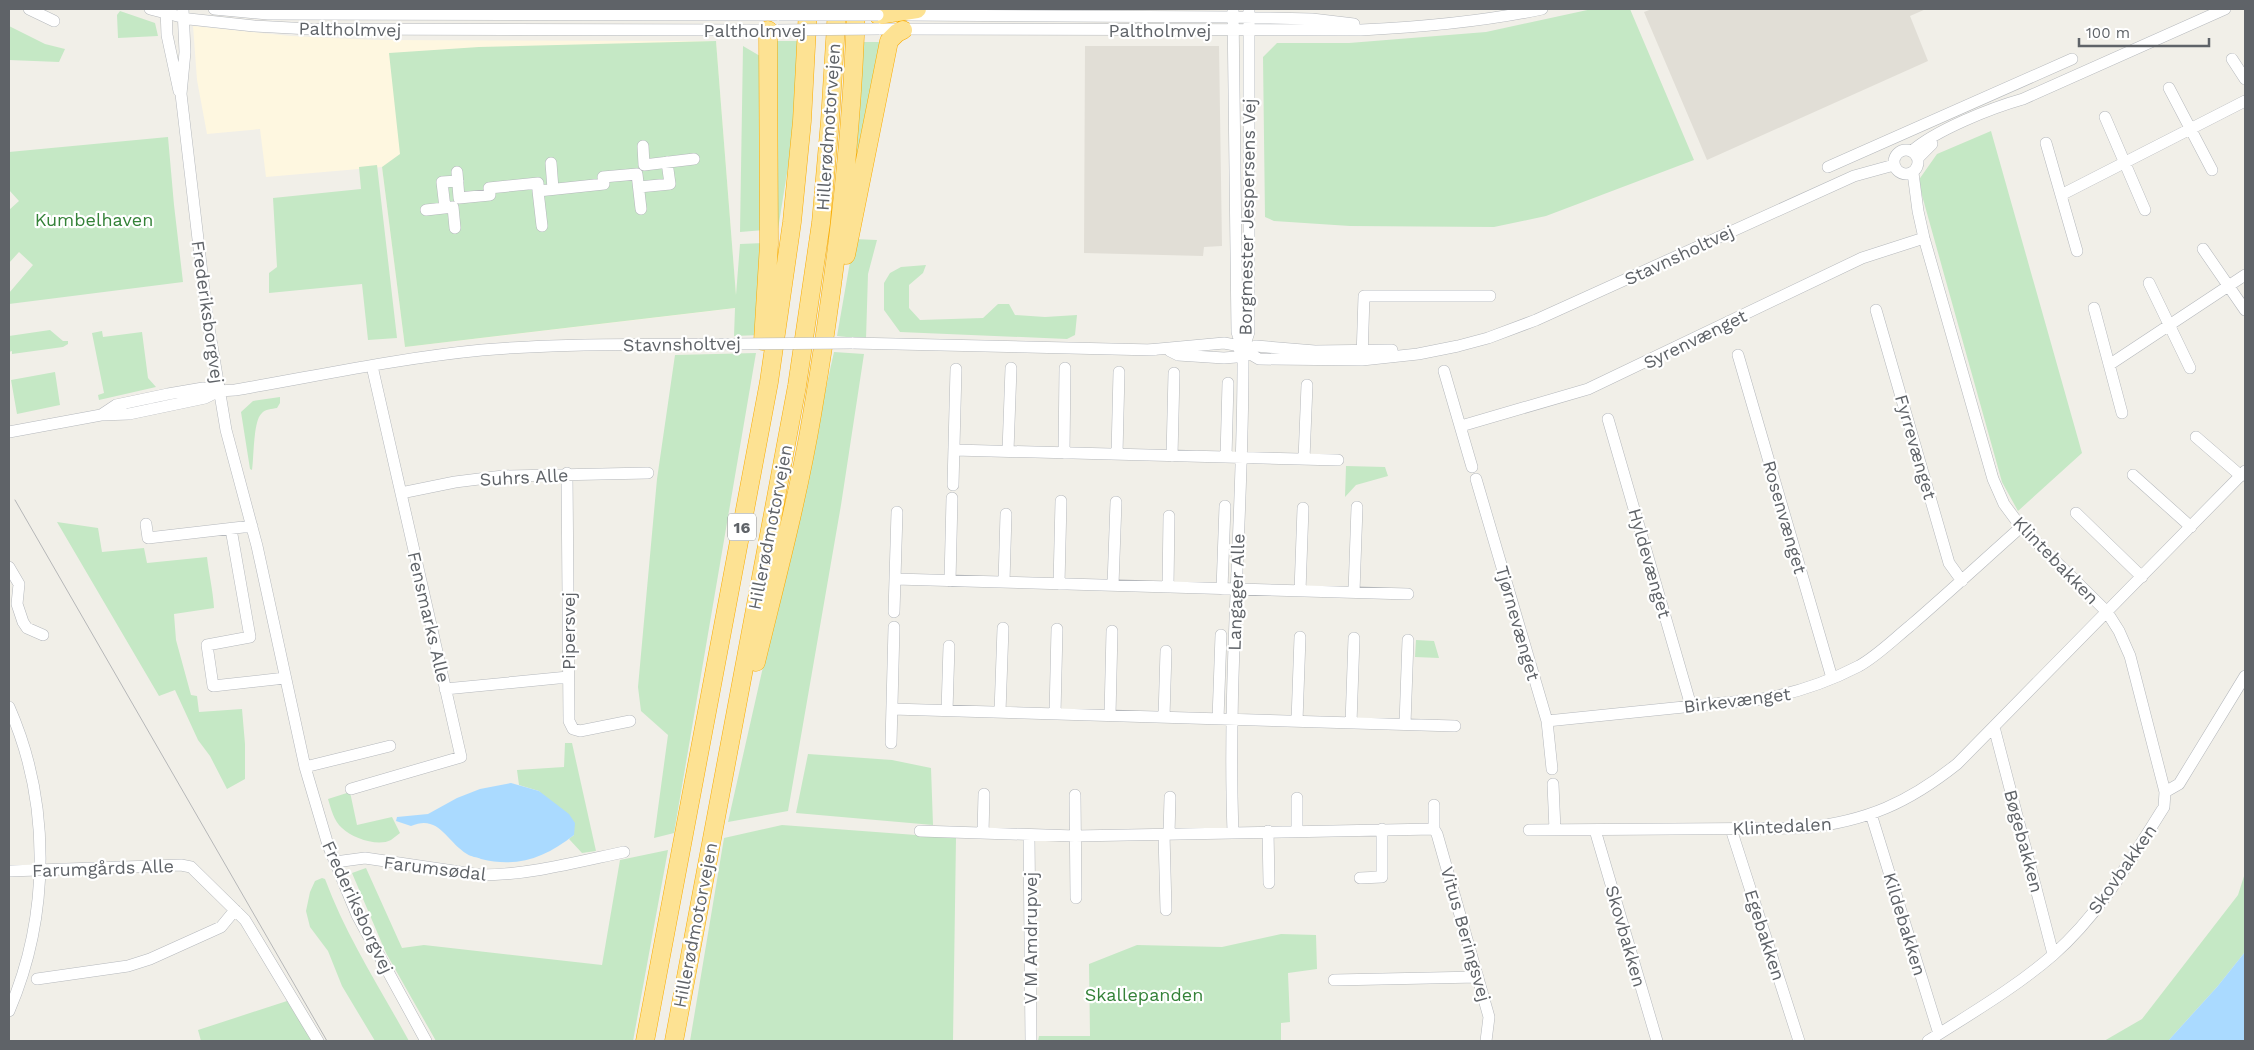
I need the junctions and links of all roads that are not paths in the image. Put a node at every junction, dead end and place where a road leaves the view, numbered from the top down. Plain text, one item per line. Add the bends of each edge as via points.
1 (29, 9) edge
2 (150, 9) edge
3 (214, 9) edge
4 (808, 9) edge
5 (837, 9) edge
6 (856, 9) edge
7 (917, 9) edge
8 (1542, 9) edge
9 (2225, 9) edge
10 (166, 11) edge
11 (568, 12) edge
12 (183, 13) edge
13 (1234, 13) edge
14 (1249, 13) edge
15 (1032, 16) junction
16 (54, 21) dead end
17 (879, 22) junction
18 (773, 23) junction
19 (1393, 29) junction
20 (903, 30) junction
21 (1031, 30) junction
22 (1249, 30) junction
23 (1234, 31) junction
24 (2072, 59) dead end
25 (2232, 59) dead end
26 (2245, 79) edge
27 (2169, 88) dead end
28 (181, 94) junction
29 (2245, 101) edge
30 (1956, 110) junction
31 (2105, 117) dead end
32 (1964, 126) junction
33 (2190, 130) junction
34 (2046, 143) dead end
35 (642, 146) dead end
36 (1915, 155) junction
37 (694, 159) dead end
38 (1894, 161) junction
39 (667, 162) junction
40 (551, 163) dead end
41 (2125, 163) junction
42 (1828, 167) dead end
43 (2212, 170) dead end
44 (642, 171) junction
45 (1908, 173) junction
46 (457, 177) dead end
47 (553, 186) junction
48 (643, 186) junction
49 (538, 187) junction
50 (2061, 195) junction
51 (450, 202) junction
52 (641, 209) dead end
53 (426, 210) dead end
54 (2145, 210) dead end
55 (542, 226) dead end
56 (454, 228) dead end
57 (1924, 238) junction
58 (2203, 249) dead end
59 (2078, 251) dead end
60 (2245, 275) edge
61 (2150, 283) dead end
62 (2228, 286) junction
63 (1490, 296) dead end
64 (2094, 308) dead end
65 (1876, 310) dead end
66 (2245, 310) edge
67 (2169, 326) junction
68 (1148, 350) junction
69 (1243, 351) junction
70 (1738, 355) dead end
71 (1363, 356) junction
72 (2109, 365) junction
73 (372, 366) junction
74 (1011, 368) dead end
75 (1065, 368) dead end
76 (2190, 368) dead end
77 (956, 369) dead end
78 (1444, 371) dead end
79 (1119, 372) dead end
80 (1174, 373) dead end
81 (1228, 383) dead end
82 (1307, 385) dead end
83 (219, 391) junction
84 (2122, 413) dead end
85 (812, 415) junction
86 (1608, 419) dead end
87 (1460, 426) junction
88 (9, 432) edge
89 (2196, 436) dead end
90 (954, 450) junction
91 (1008, 451) junction
92 (1064, 453) junction
93 (1117, 454) junction
94 (1172, 456) junction
95 (1226, 457) junction
96 (1240, 458) junction
97 (1304, 459) junction
98 (1338, 460) dead end
99 (1472, 467) dead end
100 (567, 474) junction
101 (648, 474) dead end
102 (2243, 474) edge
103 (2133, 476) dead end
104 (1476, 479) dead end
105 (953, 486) dead end
106 (401, 493) junction
107 (952, 498) dead end
108 (1060, 501) dead end
109 (1116, 502) dead end
110 (1225, 506) dead end
111 (1357, 506) dead end
112 (1303, 508) dead end
113 (897, 512) dead end
114 (2076, 513) dead end
115 (1006, 514) dead end
116 (1169, 516) dead end
117 (146, 524) dead end
118 (252, 526) junction
119 (2021, 527) junction
120 (2191, 527) junction
121 (231, 529) junction
122 (739, 542) junction
123 (9, 567) edge
124 (2142, 577) junction
125 (895, 579) junction
126 (950, 581) junction
127 (1962, 581) junction
128 (1004, 582) junction
129 (1059, 584) junction
130 (1113, 586) junction
131 (14, 587) edge
132 (1168, 587) junction
133 (1222, 589) junction
134 (1236, 589) junction
135 (1300, 591) junction
136 (1354, 592) junction
137 (1408, 594) dead end
138 (894, 612) dead end
139 (2107, 612) junction
140 (894, 627) dead end
141 (1003, 628) dead end
142 (1057, 629) dead end
143 (1112, 631) dead end
144 (43, 635) dead end
145 (1221, 635) dead end
146 (1300, 637) dead end
147 (1354, 638) dead end
148 (1408, 640) dead end
149 (949, 646) dead end
150 (1166, 651) dead end
151 (568, 676) junction
152 (2245, 676) edge
153 (285, 678) junction
154 (1832, 678) junction
155 (445, 688) junction
156 (1691, 706) junction
157 (9, 707) edge
158 (892, 709) junction
159 (947, 711) junction
160 (1000, 712) junction
161 (735, 713) junction
162 (1055, 714) junction
163 (1110, 716) junction
164 (1164, 717) junction
165 (1218, 719) junction
166 (1232, 719) junction
167 (630, 721) dead end
168 (1297, 721) junction
169 (1547, 721) junction
170 (1351, 723) junction
171 (1405, 724) junction
172 (1455, 726) dead end
173 (1994, 728) junction
174 (891, 743) dead end
175 (390, 746) dead end
176 (305, 767) junction
177 (1552, 769) dead end
178 (1553, 784) dead end
179 (351, 789) dead end
180 (2165, 792) junction
181 (984, 794) dead end
182 (1075, 795) dead end
183 (1170, 797) dead end
184 (1297, 798) dead end
185 (1434, 805) dead end
186 (1871, 814) junction
187 (1382, 829) junction
188 (1434, 829) junction
189 (1731, 829) junction
190 (920, 830) dead end
191 (1529, 830) dead end
192 (1555, 830) junction
193 (1594, 830) junction
194 (1268, 831) junction
195 (1297, 831) junction
196 (1233, 832) junction
197 (983, 833) junction
198 (1166, 834) junction
199 (1029, 836) junction
200 (1075, 836) junction
201 (624, 852) dead end
202 (335, 862) junction
203 (41, 870) junction
204 (9, 871) edge
205 (1360, 878) dead end
206 (1269, 883) dead end
207 (1076, 898) dead end
208 (235, 910) junction
209 (1166, 910) dead end
210 (2053, 954) junction
211 (1478, 977) junction
212 (37, 979) dead end
213 (1334, 980) dead end
214 (9, 1011) edge
215 (1939, 1034) junction
216 (318, 1041) edge
217 (426, 1041) edge
218 (645, 1041) edge
219 (674, 1041) edge
220 (1031, 1041) edge
221 (1486, 1041) edge
222 (1657, 1041) edge
223 (1799, 1041) edge
224 (1928, 1041) edge

1 - 16 street
2 - 10 street, Paltholmvej
3 - 11 street, Paltholmvej via 268,14
4 - 122 highway, Hillerødmotorvejen / 16 via 792,222
5 - 161 highway, Hillerødmotorvejen / 16 via 820,232 797,386
6 - 85 highway via 840,217
7 - 17 highway
8 - 19 street, Paltholmvej
9 - 32 street
10 - 12 street, Paltholmvej
10 - 28 street, Frederiksborgvej via 167,35
11 - 18 street, Paltholmvej
12 - 18 street, Paltholmvej via 254,26 310,29
12 - 28 street, Frederiksborgvej via 185,52
13 - 14 street, Paltholmvej
13 - 15 street, Paltholmvej
13 - 23 street, Borgmester Jespersens Vej
14 - 19 street, Paltholmvej
14 - 22 street, Borgmester Jespersens Vej
15 - 17 street, Paltholmvej
15 - 21 street
17 - 18 street, Paltholmvej, bridge
17 - 20 street, Paltholmvej
18 - 122 highway via 769,272 740,506
19 - 22 street, Paltholmvej
20 - 21 street, Paltholmvej
20 - 85 highway via 888,41 823,375
21 - 23 street, Paltholmvej
22 - 23 street, Paltholmvej
22 - 69 street, Borgmester Jespersens Vej via 1249,332
23 - 69 street, Borgmester Jespersens Vej via 1237,332
24 - 30 street
25 - 26 street
27 - 33 street
28 - 83 street, Frederiksborgvej via 203,290
29 - 33 street
30 - 32 street
30 - 42 street
31 - 41 street
32 - 36 street
33 - 41 street
33 - 43 street
34 - 50 street
35 - 44 street
36 - 38 street via 1903,150
36 - 45 street via 1918,166
37 - 39 street
38 - 45 street via 1898,172
38 - 71 street, Stavnsholtvej via 1870,165 1854,176 1536,320 1502,332
39 - 44 street
39 - 48 street via 670,184
40 - 47 street
41 - 50 street
41 - 54 street
44 - 47 street via 603,177 604,184
44 - 48 street
45 - 57 street, Klintebakken
46 - 51 street
47 - 49 street
48 - 52 street
49 - 51 street via 493,191
49 - 55 street
50 - 59 street
51 - 53 street
51 - 56 street
57 - 87 street, Syrenvænget via 1862,258 1588,389
57 - 119 street, Klintebakken via 1993,479 2004,504
58 - 62 street
60 - 62 street
61 - 67 street
62 - 66 street
62 - 67 street
63 - 71 street via 1364,296
64 - 72 street
65 - 127 street, Fyrrevænget via 1949,563
67 - 72 street
67 - 76 street
68 - 69 street, Stavnsholtvej via 1224,343
68 - 69 street, Stavnsholtvej via 1224,358 1236,357
68 - 73 street, Stavnsholtvej, bridge via 852,343 526,348 481,350
69 - 71 street, Stavnsholtvej via 1259,359
69 - 96 street, Langager Alle
70 - 154 street, Rosenvænget
72 - 84 street
73 - 83 street, Stavnsholtvej
73 - 106 street, Fensmarks Alle
74 - 91 street
75 - 92 street
77 - 90 street
78 - 87 street
79 - 93 street
80 - 94 street
81 - 95 street
82 - 97 street
83 - 88 street, Stavnsholtvej via 205,398 129,414 100,415
83 - 118 street, Frederiksborgvej
85 - 161 highway via 745,710
86 - 156 street, Hyldevænget
87 - 99 street
89 - 102 street
90 - 91 street
90 - 105 street
91 - 92 street
92 - 93 street
93 - 94 street
94 - 95 street
95 - 96 street
96 - 97 street
96 - 134 street, Langager Alle
97 - 98 street
100 - 101 street, Suhrs Alle
100 - 106 street, Suhrs Alle via 503,476
100 - 151 street, Pipersvej
102 - 120 street, Klintedalen
103 - 120 street
104 - 169 street, Tjørnevænget
106 - 155 street, Fensmarks Alle
107 - 126 street
108 - 129 street
109 - 130 street
110 - 133 street
111 - 136 street
112 - 135 street
113 - 125 street
114 - 124 street
115 - 128 street
116 - 132 street
117 - 121 street via 148,538
118 - 121 street
118 - 153 street, Frederiksborgvej
119 - 127 street, Birkevænget
119 - 139 street, Klintebakken
120 - 124 street, Klintedalen
121 - 153 street via 250,637 207,645 212,686
122 - 218 highway, Hillerødmotorvejen / 16
123 - 131 street
124 - 139 street, Klintedalen
125 - 126 street
125 - 138 street
126 - 128 street
127 - 154 street, Birkevænget via 1860,665
128 - 129 street
129 - 130 street
130 - 132 street
131 - 144 street via 23,622 27,628
132 - 133 street
133 - 134 street
134 - 135 street
134 - 166 street, Langager Alle
135 - 136 street
136 - 137 street
139 - 173 street, Klintedalen
139 - 180 street, Klintebakken via 2130,656
140 - 158 street
141 - 160 street
142 - 162 street
143 - 163 street
145 - 165 street
146 - 168 street
147 - 170 street
148 - 171 street
149 - 159 street
150 - 164 street
151 - 155 street
151 - 167 street, Pipersvej via 569,721 573,730
152 - 180 street via 2179,784
153 - 176 street, Frederiksborgvej
154 - 156 street, Birkevænget via 1796,693
155 - 179 street, Fensmarks Alle via 461,758
156 - 169 street, Birkevænget
157 - 203 street via 34,784
158 - 159 street
158 - 174 street
159 - 160 street
160 - 162 street
161 - 219 highway, Hillerødmotorvejen / 16
162 - 163 street
163 - 164 street
164 - 165 street
165 - 166 street
166 - 168 street
166 - 196 street, Langager Alle
168 - 170 street
169 - 177 street, Tjørnevænget
170 - 171 street
171 - 172 street
173 - 186 street, Klintedalen via 1932,784 1902,802
173 - 210 street, Bøgebakken
175 - 176 street
176 - 202 street, Frederiksborgvej via 320,823
178 - 192 street
180 - 210 street, Skovbakken via 2164,807 2116,884
181 - 197 street
182 - 200 street
183 - 198 street
184 - 195 street
185 - 188 street, Vitus Beringsvej
186 - 189 street, Klintedalen via 1837,824 1804,828
186 - 215 street, Kildebakken
187 - 188 street
187 - 195 street
187 - 205 street via 1382,877
188 - 211 street, Vitus Beringsvej
189 - 193 street, Klintedalen
189 - 223 street, Egebakken
190 - 197 street
191 - 192 street, Klintedalen
192 - 193 street, Klintedalen
193 - 222 street, Skovbakken
194 - 195 street
194 - 196 street
194 - 206 street
196 - 198 street
197 - 199 street
198 - 200 street
198 - 209 street
199 - 200 street
199 - 220 street, V M Amdrupvej
200 - 207 street
201 - 202 street, Farumsødal via 499,875 365,858
202 - 217 street, Frederiksborgvej via 357,915
203 - 204 street, Farumgårds Alle
203 - 208 street, Farumgårds Alle via 181,865 197,872
203 - 214 street via 23,978
208 - 212 street via 221,927 150,959 128,966
208 - 216 street, Farumgårds Alle via 260,942
210 - 215 street, Skovbakken via 2008,989
211 - 213 street
211 - 221 street, Vitus Beringsvej via 1489,1017
215 - 224 street, Skovbakken

